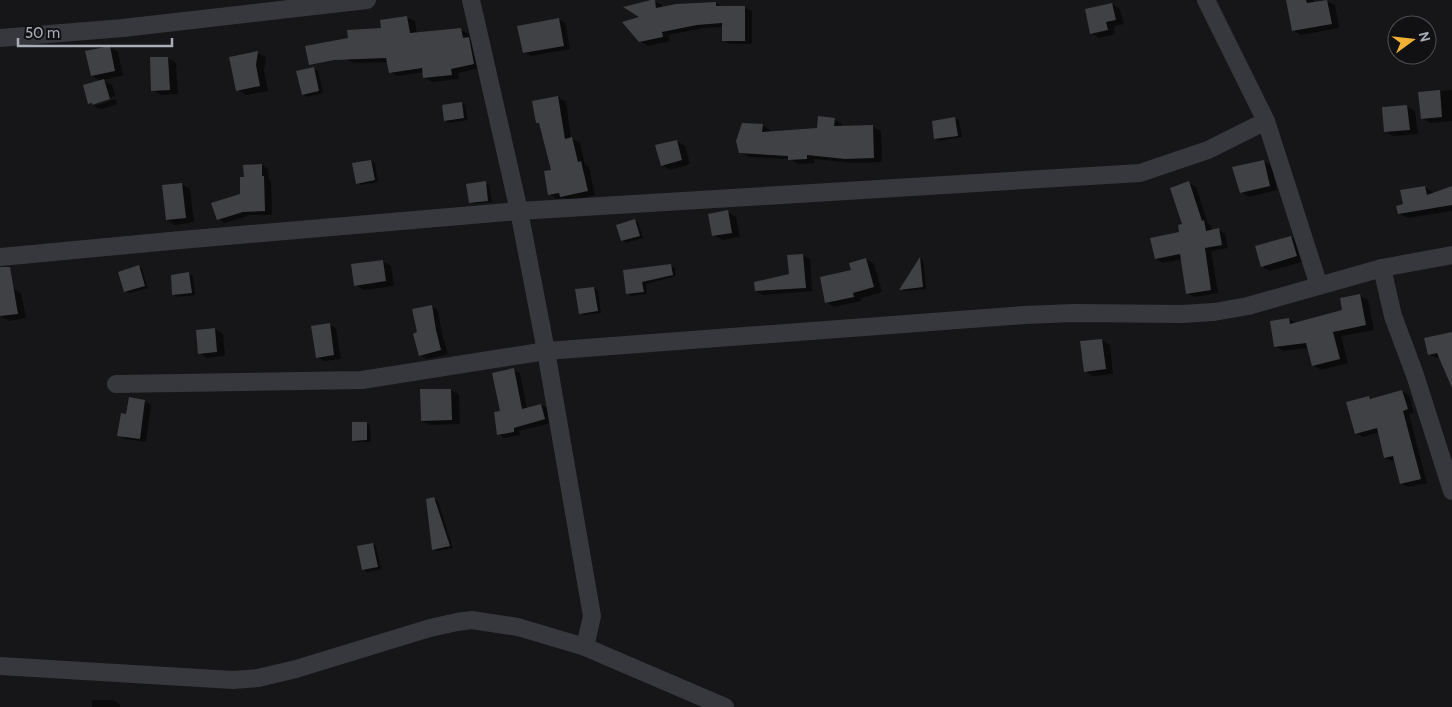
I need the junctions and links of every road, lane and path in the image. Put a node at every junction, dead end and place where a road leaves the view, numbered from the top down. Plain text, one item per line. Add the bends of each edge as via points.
1 (367, 0) edge
2 (471, 0) edge
3 (1206, 0) edge
4 (0, 38) edge
5 (1266, 121) junction
6 (519, 211) junction
7 (1452, 255) edge
8 (0, 257) edge
9 (1382, 268) junction
10 (1319, 286) junction
11 (546, 351) junction
12 (116, 384) dead end
13 (1452, 491) edge
14 (585, 647) junction
15 (0, 666) edge
16 (725, 707) edge

1 - 4 street via 123,28
2 - 6 street
3 - 5 street
5 - 6 street via 1208,150 1140,173
5 - 10 street
6 - 8 street
6 - 11 street
7 - 9 street
9 - 10 street
9 - 13 street via 1393,316
10 - 11 street via 1214,312 1024,315
11 - 12 street via 362,380
11 - 14 street via 592,616
14 - 15 street via 518,627 472,620 430,628 258,678 233,680
14 - 16 street

